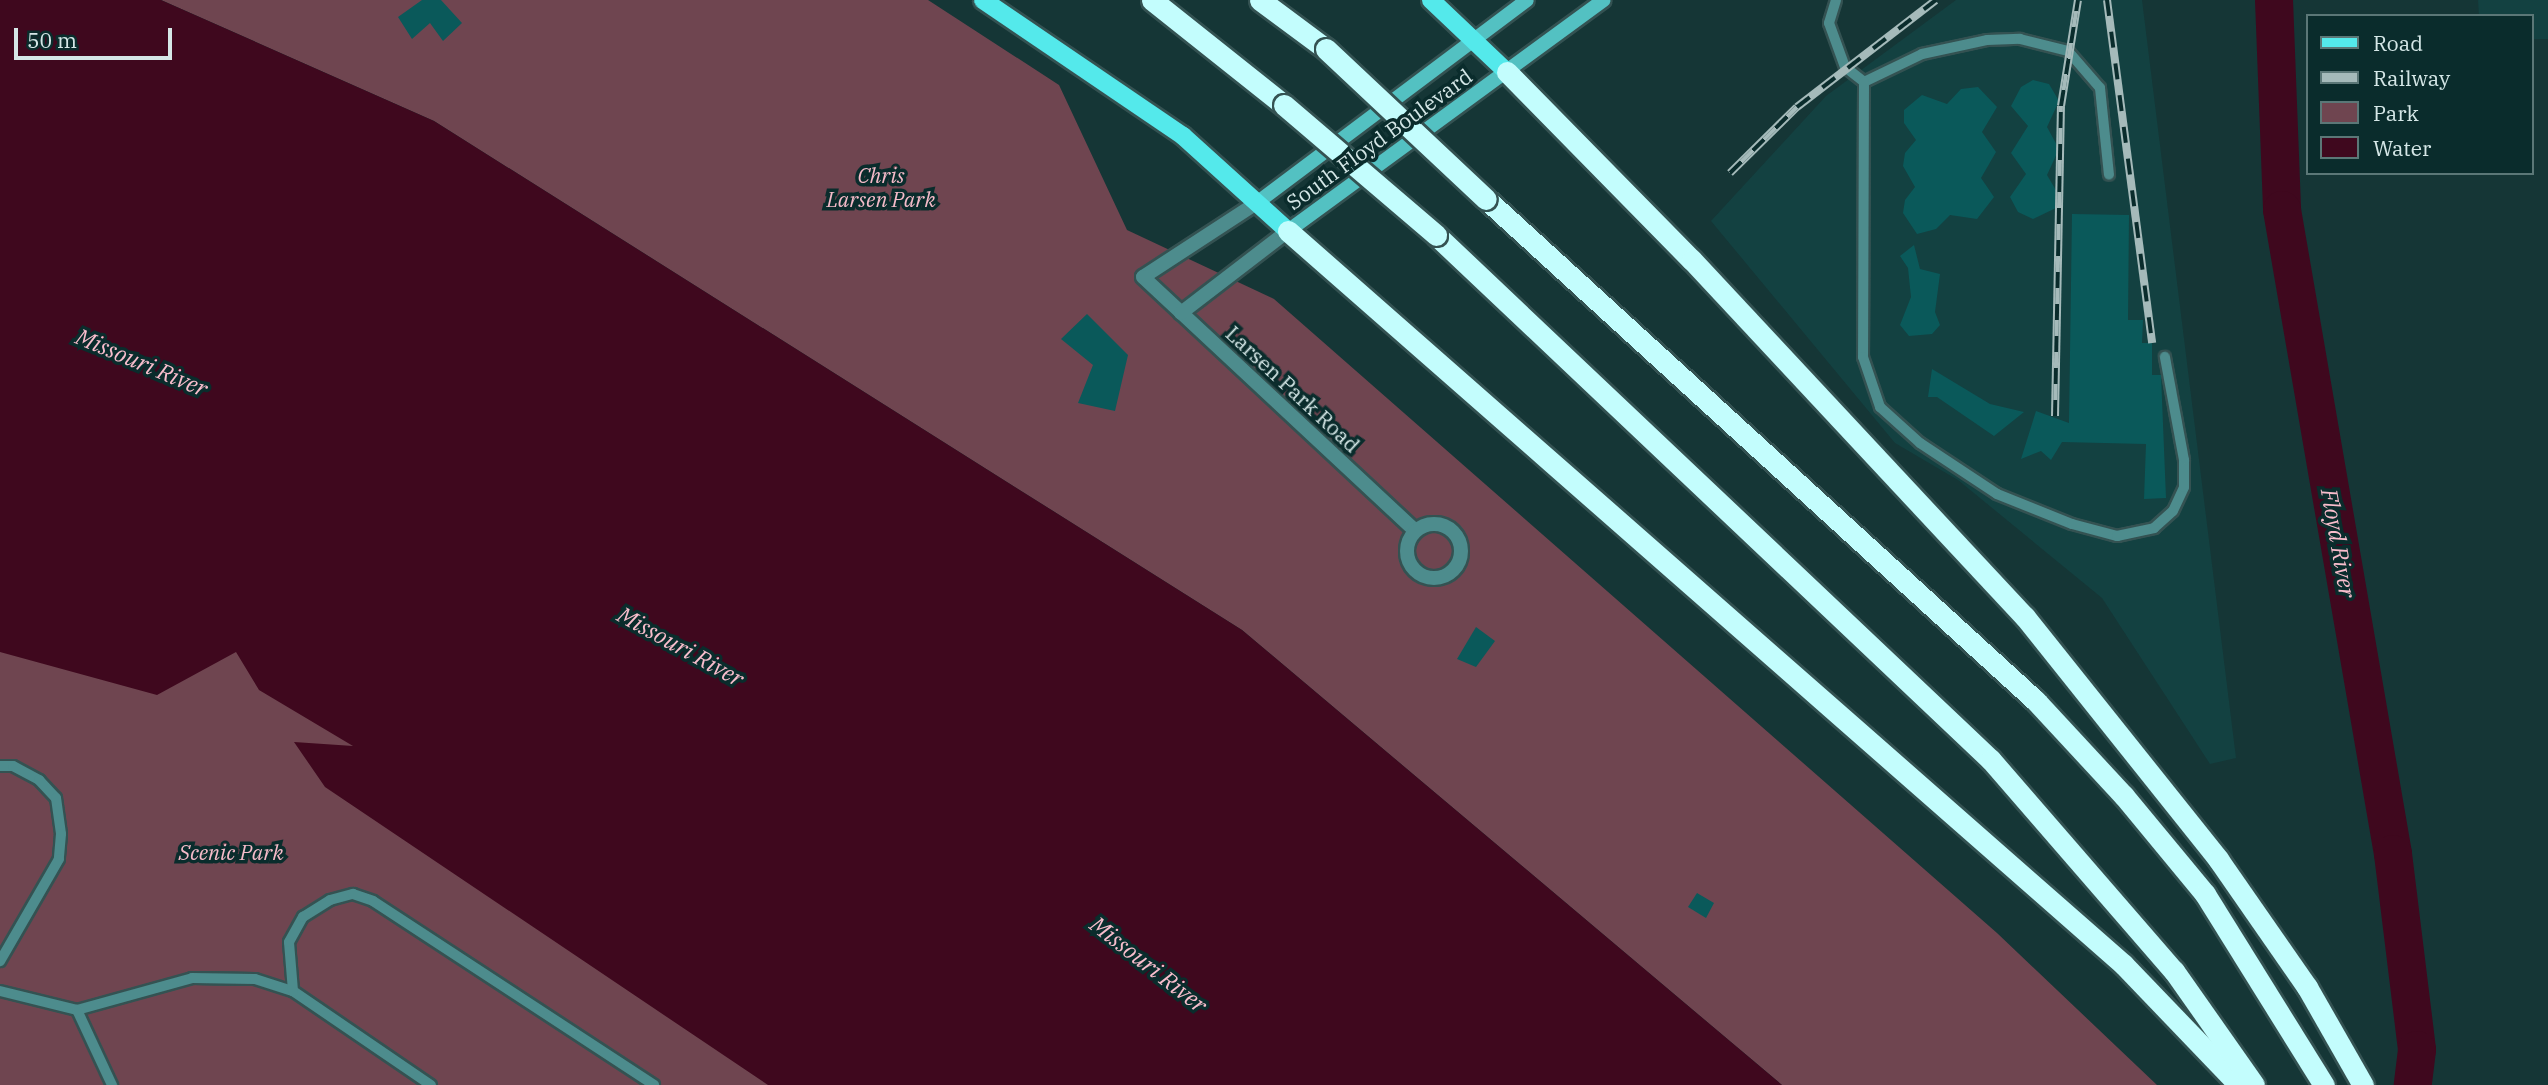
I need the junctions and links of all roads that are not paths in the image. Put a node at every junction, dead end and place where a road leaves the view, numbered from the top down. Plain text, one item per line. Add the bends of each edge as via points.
1 (983, 0) edge
2 (1152, 0) edge
3 (1260, 0) edge
4 (1431, 0) edge
5 (1527, 0) edge
6 (1604, 0) edge
7 (1836, 0) edge
8 (1474, 38) junction
9 (1507, 72) junction
10 (1864, 82) junction
11 (2109, 175) dead end
12 (1258, 202) junction
13 (1288, 231) junction
14 (1143, 277) joint
15 (1181, 313) junction
16 (2165, 357) dead end
17 (1415, 531) dead end
18 (0, 766) edge
19 (0, 961) edge
20 (0, 991) edge
21 (293, 991) junction
22 (77, 1010) junction
23 (112, 1085) edge
24 (431, 1085) edge
25 (654, 1085) edge
26 (2239, 1085) edge
27 (2254, 1085) edge
28 (2324, 1085) edge
29 (2363, 1085) edge

1 - 12 main road via 1183,136
2 - 27 highway, bridge via 1436,235 1991,760 2174,971
3 - 28 highway, bridge via 1326,49 2036,701 2124,796 2204,894
4 - 8 main road
5 - 8 main road, South Floyd Boulevard
6 - 9 main road, South Floyd Boulevard
7 - 10 lane via 1829,23 1845,67
8 - 9 main road
8 - 12 main road, South Floyd Boulevard
9 - 13 main road, South Floyd Boulevard
9 - 29 highway via 1692,260 2025,617 2218,859 2307,987
10 - 11 lane via 1923,54 1987,40 2020,39 2068,51 2100,88
10 - 16 lane via 1863,357 1880,407 1920,443 1997,494 2072,524 2117,536 2154,528 2173,511 2183,487 2184,460
12 - 13 main road
12 - 14 street, South Floyd Boulevard
13 - 15 street, South Floyd Boulevard
13 - 26 highway via 2161,1002
14 - 15 street, Larsen Park Road
15 - 17 street, Larsen Park Road
18 - 19 lane via 13,766 39,780 56,798 61,834 59,859
20 - 22 lane
21 - 22 lane via 255,979 192,978
21 - 24 lane
21 - 25 lane via 289,942 303,917 330,900 353,894 373,901
22 - 23 lane

